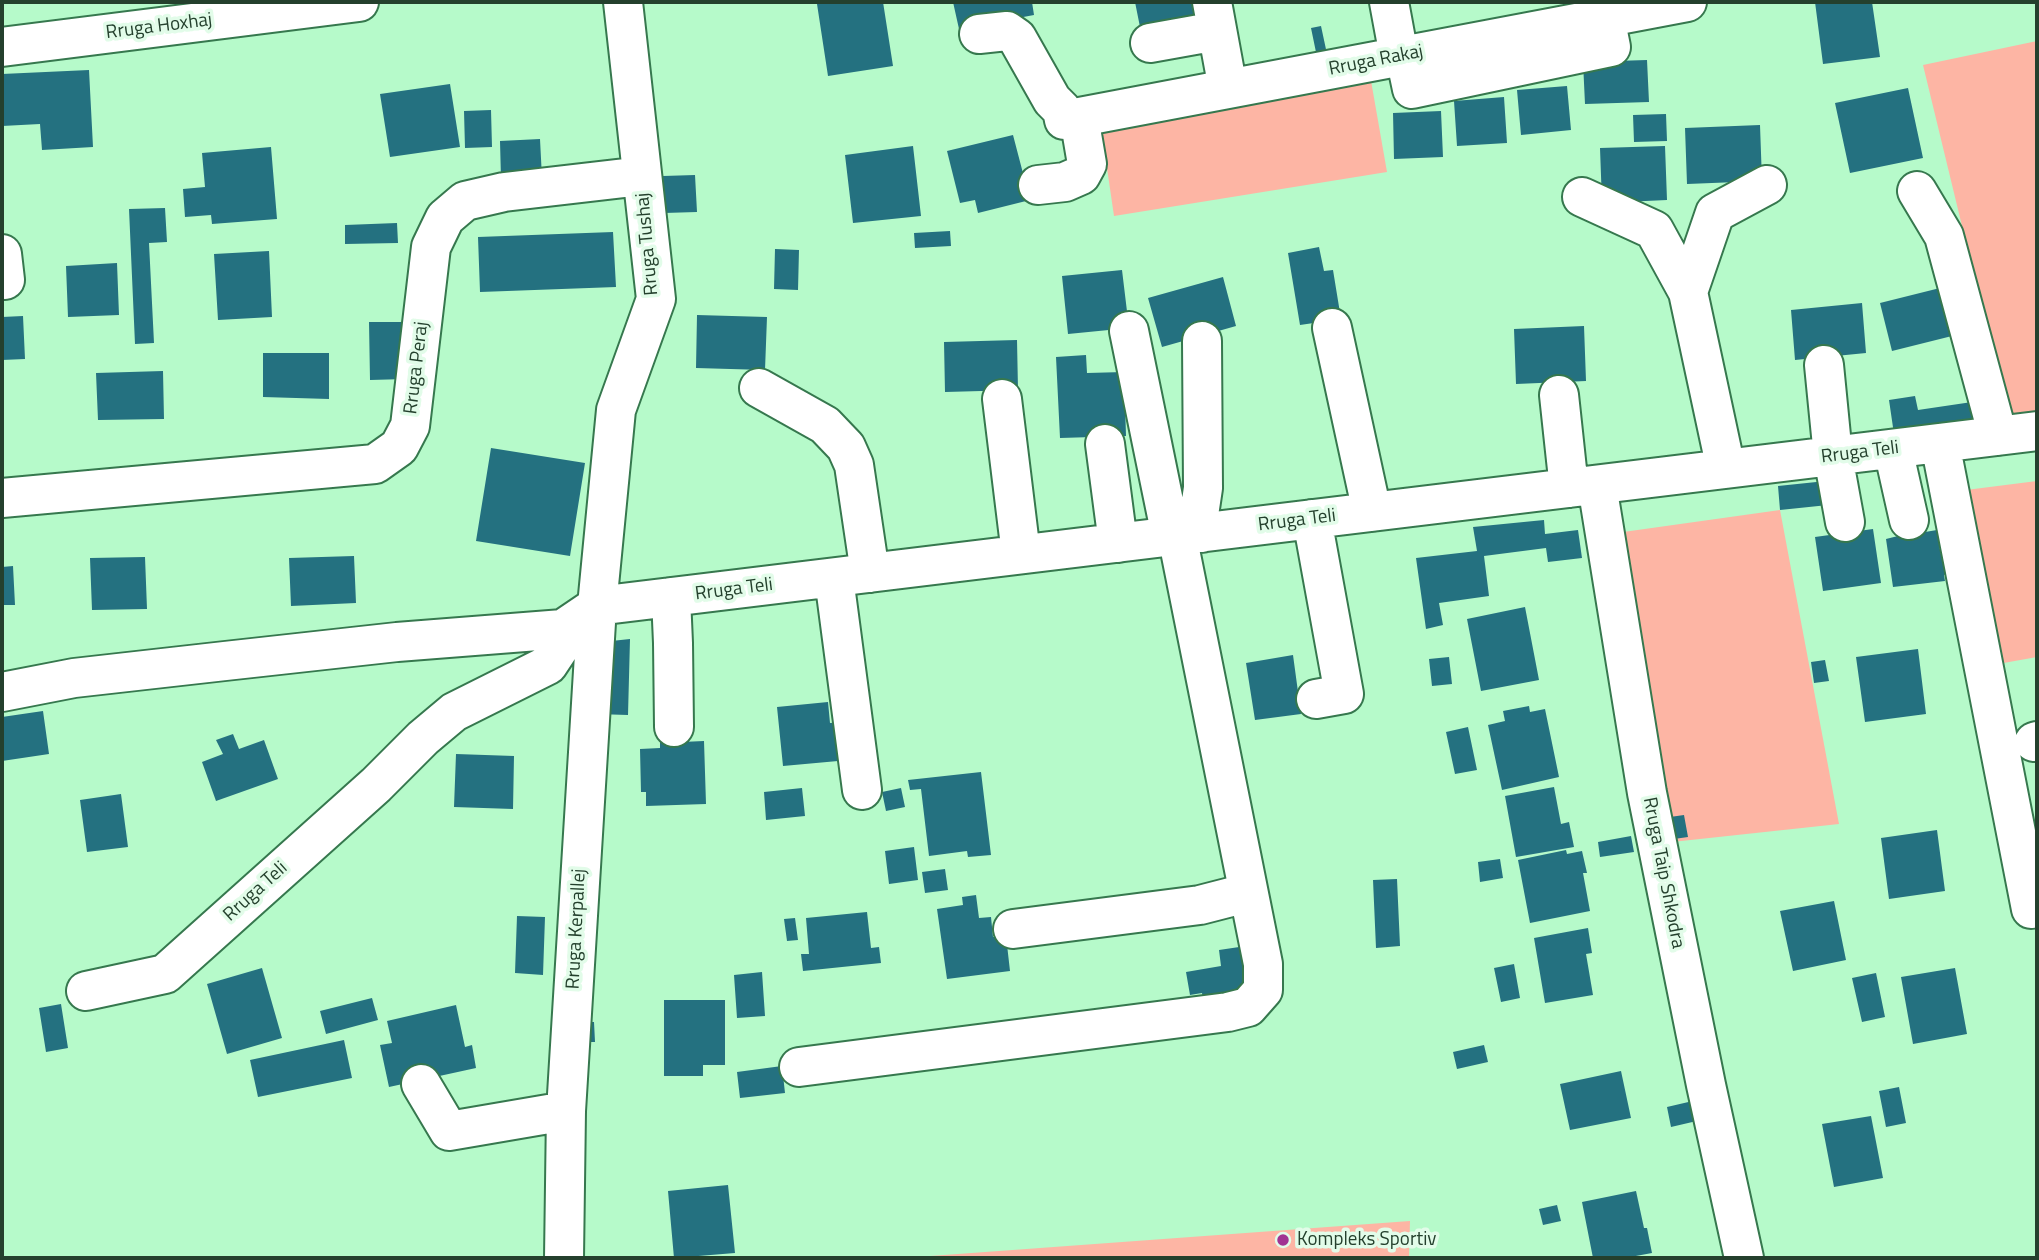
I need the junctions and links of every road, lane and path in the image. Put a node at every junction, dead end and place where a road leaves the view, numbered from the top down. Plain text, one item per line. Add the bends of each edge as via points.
1 (359, 2) edge
2 (623, 2) edge
3 (1389, 2) edge
4 (1687, 2) edge
5 (1214, 16) edge
6 (979, 34) dead end
7 (1537, 41) edge
8 (2, 47) edge
9 (1407, 74) junction
10 (1228, 89) junction
11 (1183, 97) junction
12 (1072, 118) junction
13 (642, 176) junction
14 (1767, 184) dead end
15 (1038, 185) dead end
16 (1917, 191) dead end
17 (1581, 197) dead end
18 (1688, 292) junction
19 (1332, 328) dead end
20 (1129, 331) dead end
21 (1202, 341) dead end
22 (1824, 365) dead end
23 (759, 388) dead end
24 (1559, 395) dead end
25 (1002, 398) dead end
26 (2037, 431) edge
27 (1998, 436) junction
28 (1940, 443) junction
29 (1105, 444) dead end
30 (1893, 449) junction
31 (1833, 456) junction
32 (1726, 469) junction
33 (1583, 486) junction
34 (2, 498) edge
35 (1372, 512) junction
36 (1312, 519) junction
37 (1909, 520) dead end
38 (1845, 522) dead end
39 (1183, 535) junction
40 (1118, 543) junction
41 (1021, 554) junction
42 (852, 575) junction
43 (670, 597) junction
44 (597, 606) junction
45 (563, 629) junction
46 (2, 692) edge
47 (1316, 699) dead end
48 (674, 727) dead end
49 (862, 790) dead end
50 (1248, 890) junction
51 (2031, 909) dead end
52 (1013, 929) dead end
53 (86, 991) dead end
54 (799, 1068) dead end
55 (421, 1084) dead end
56 (566, 1111) junction
57 (555, 1256) edge
58 (1744, 1258) edge

1 - 8 street, Rruga Hoxhaj
2 - 13 street, Rruga Tushaj
3 - 9 street
4 - 7 street, Rruga Rakaj via 1605,17
5 - 10 street
5 - 11 street via 1161,41
6 - 12 street via 1007,31 1017,38 1052,100
7 - 9 street, Rruga Rakaj via 1480,67
9 - 10 street, Rruga Rakaj
10 - 11 street, Rruga Rakaj
11 - 12 street, Rruga Rakaj
12 - 15 street via 1087,164 1081,175 1065,182
13 - 34 street, Rruga Peraj via 504,192 465,201 445,218 431,247 410,426 399,447 375,464
13 - 44 street, Rruga Tushaj via 656,299 616,410
14 - 18 street via 1714,202
16 - 27 street via 1944,236
17 - 18 street via 1648,218
18 - 32 street
19 - 35 street
20 - 39 street
21 - 39 street via 1203,488 1199,515
22 - 31 street
23 - 42 street via 825,425 846,447 854,465
24 - 33 street, Rruga Taip Shkodra
25 - 41 street
26 - 27 street, Rruga Teli
27 - 28 street, Rruga Teli
28 - 30 street, Rruga Teli
28 - 51 street
29 - 40 street
30 - 31 street, Rruga Teli
30 - 37 street
31 - 32 street, Rruga Teli
31 - 38 street
32 - 33 street, Rruga Teli
33 - 35 street, Rruga Teli
33 - 58 street, Rruga Taip Shkodra
35 - 36 street, Rruga Teli
36 - 39 street, Rruga Teli
36 - 47 street via 1344,694
39 - 40 street, Rruga Teli
39 - 50 street
40 - 41 street, Rruga Teli
41 - 42 street, Rruga Teli
42 - 43 street, Rruga Teli
42 - 49 street
43 - 44 street, Rruga Teli
43 - 48 street
44 - 45 street, Rruga Teli
44 - 56 street, Rruga Kerpallej
45 - 46 street, Rruga Teli via 238,659 75,678
45 - 53 street, Rruga Teli via 548,665 454,712 166,974
50 - 52 street via 1200,905
50 - 54 street via 1263,964 1263,990 1248,1007
55 - 56 street via 449,1130
56 - 57 street, Rruga Kerpallej

